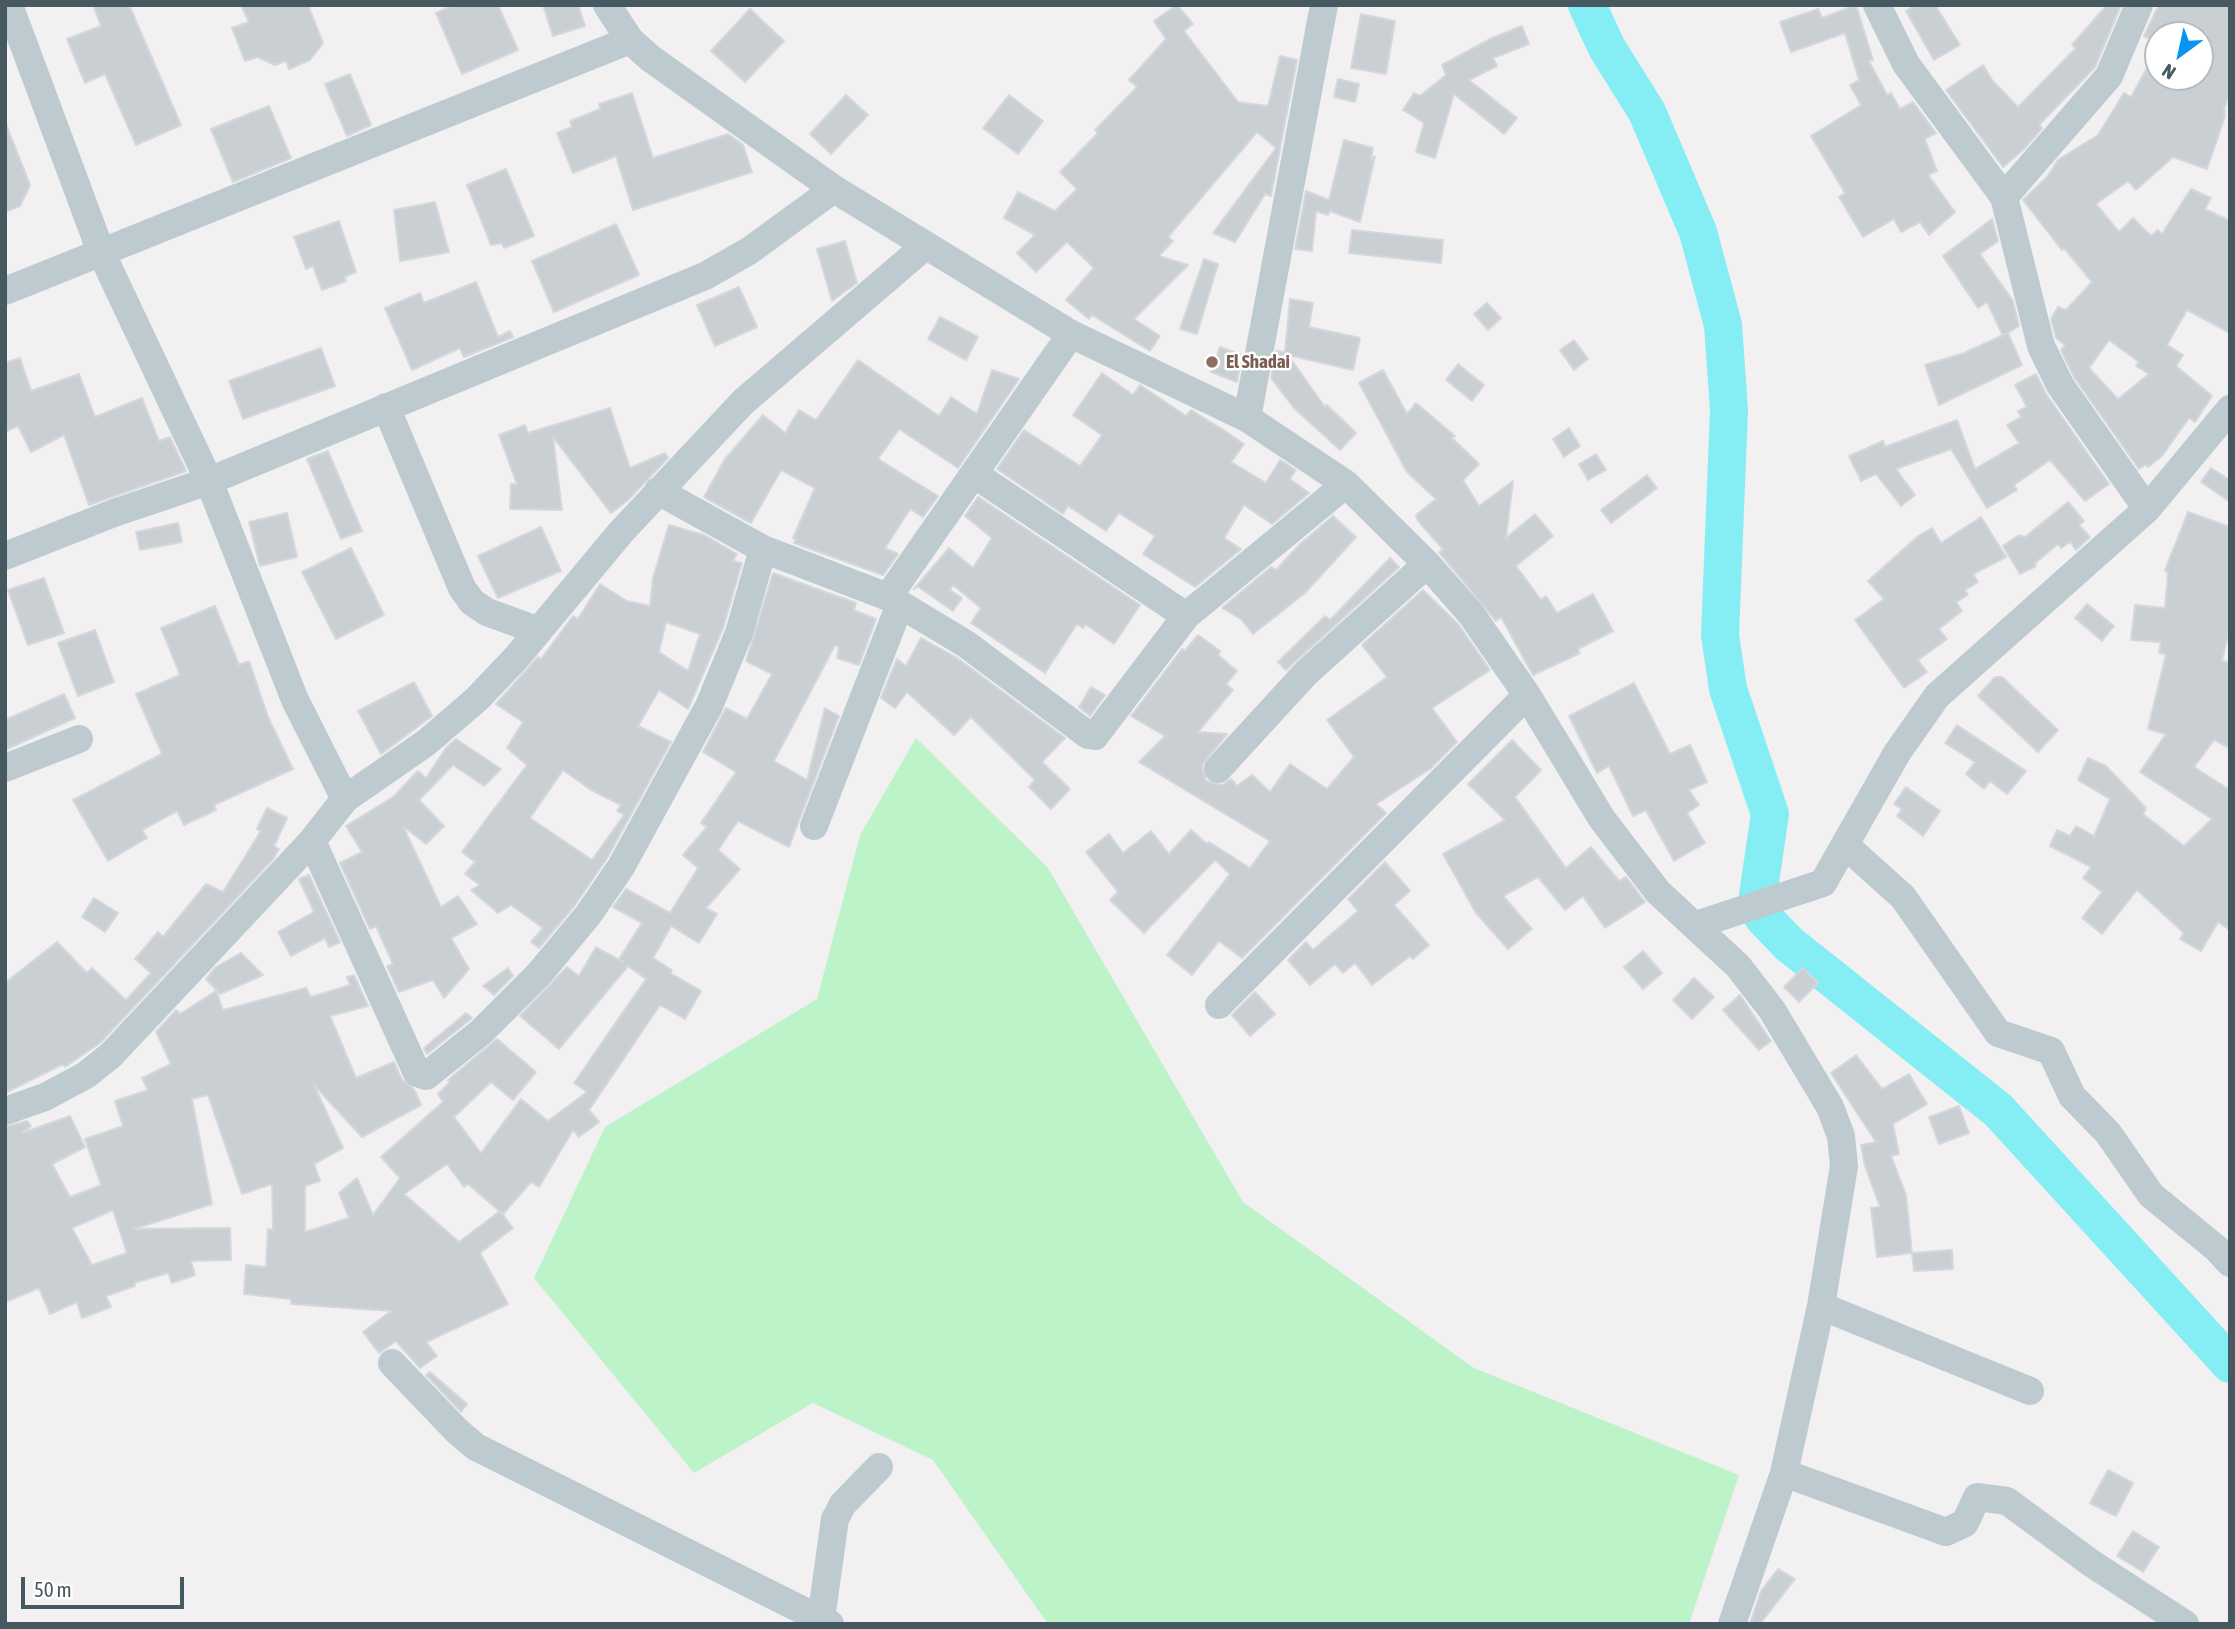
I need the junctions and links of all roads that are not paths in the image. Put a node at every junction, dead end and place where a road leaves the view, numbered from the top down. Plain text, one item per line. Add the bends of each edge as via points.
1 (9, 5) edge
2 (607, 5) edge
3 (1324, 5) edge
4 (1877, 5) edge
5 (2139, 5) edge
6 (629, 40) junction
7 (834, 189) junction
8 (2004, 197) junction
9 (925, 246) junction
10 (101, 252) junction
11 (5, 291) edge
12 (1071, 334) junction
13 (386, 407) junction
14 (2230, 409) edge
15 (1247, 418) junction
16 (974, 474) junction
17 (209, 481) junction
18 (1346, 484) junction
19 (658, 491) junction
20 (2147, 509) junction
21 (763, 549) junction
22 (5, 556) edge
23 (1427, 564) junction
24 (894, 601) junction
25 (1186, 616) junction
26 (539, 631) junction
27 (1527, 695) junction
28 (79, 739) dead end
29 (5, 768) edge
30 (1218, 769) dead end
31 (345, 799) junction
32 (814, 826) dead end
33 (312, 841) junction
34 (1845, 845) junction
35 (1696, 925) junction
36 (1219, 1005) dead end
37 (5, 1111) edge
38 (2230, 1263) edge
39 (1821, 1306) junction
40 (392, 1363) dead end
41 (2030, 1391) dead end
42 (879, 1467) dead end
43 (1784, 1473) junction
44 (825, 1622) edge
45 (1732, 1624) edge
46 (2185, 1624) edge

1 - 10 street
2 - 6 street
3 - 15 street
4 - 8 street via 1906,64
5 - 8 street via 2109,76
6 - 7 street
6 - 10 street
7 - 9 street
7 - 13 street via 749,251 705,276
8 - 20 street via 2041,346 2060,385
9 - 12 street
9 - 19 street via 743,402
10 - 11 street
10 - 17 street
12 - 15 street
12 - 16 street
13 - 17 street
13 - 26 street via 462,588 472,602 488,612
14 - 20 street
15 - 18 street
16 - 24 street
16 - 25 street
17 - 22 street
17 - 31 street via 295,700
18 - 23 street
18 - 25 street
19 - 21 street
19 - 26 street
20 - 34 street via 1924,711
21 - 24 street
21 - 33 street via 739,633 709,706 621,867 539,974 481,1032 426,1076 417,1073
23 - 27 street via 1471,614
23 - 30 street via 1299,680
24 - 25 street via 966,644 1094,736
24 - 32 street
26 - 31 street via 477,699 427,742
27 - 35 street via 1602,819 1658,892
27 - 36 street
28 - 29 street
31 - 33 street
33 - 37 street via 111,1055 86,1075
34 - 35 street via 1824,883
34 - 38 street via 1903,897 1998,1033 2051,1051 2072,1096 2108,1133 2151,1195
35 - 39 street via 1738,966 1772,1010 1830,1107 1842,1136 1844,1166
39 - 41 street
39 - 43 street
40 - 44 street via 476,1447
42 - 44 street via 843,1504 835,1520
43 - 45 street
43 - 46 street via 1946,1532 1965,1523 1977,1497 2007,1501

